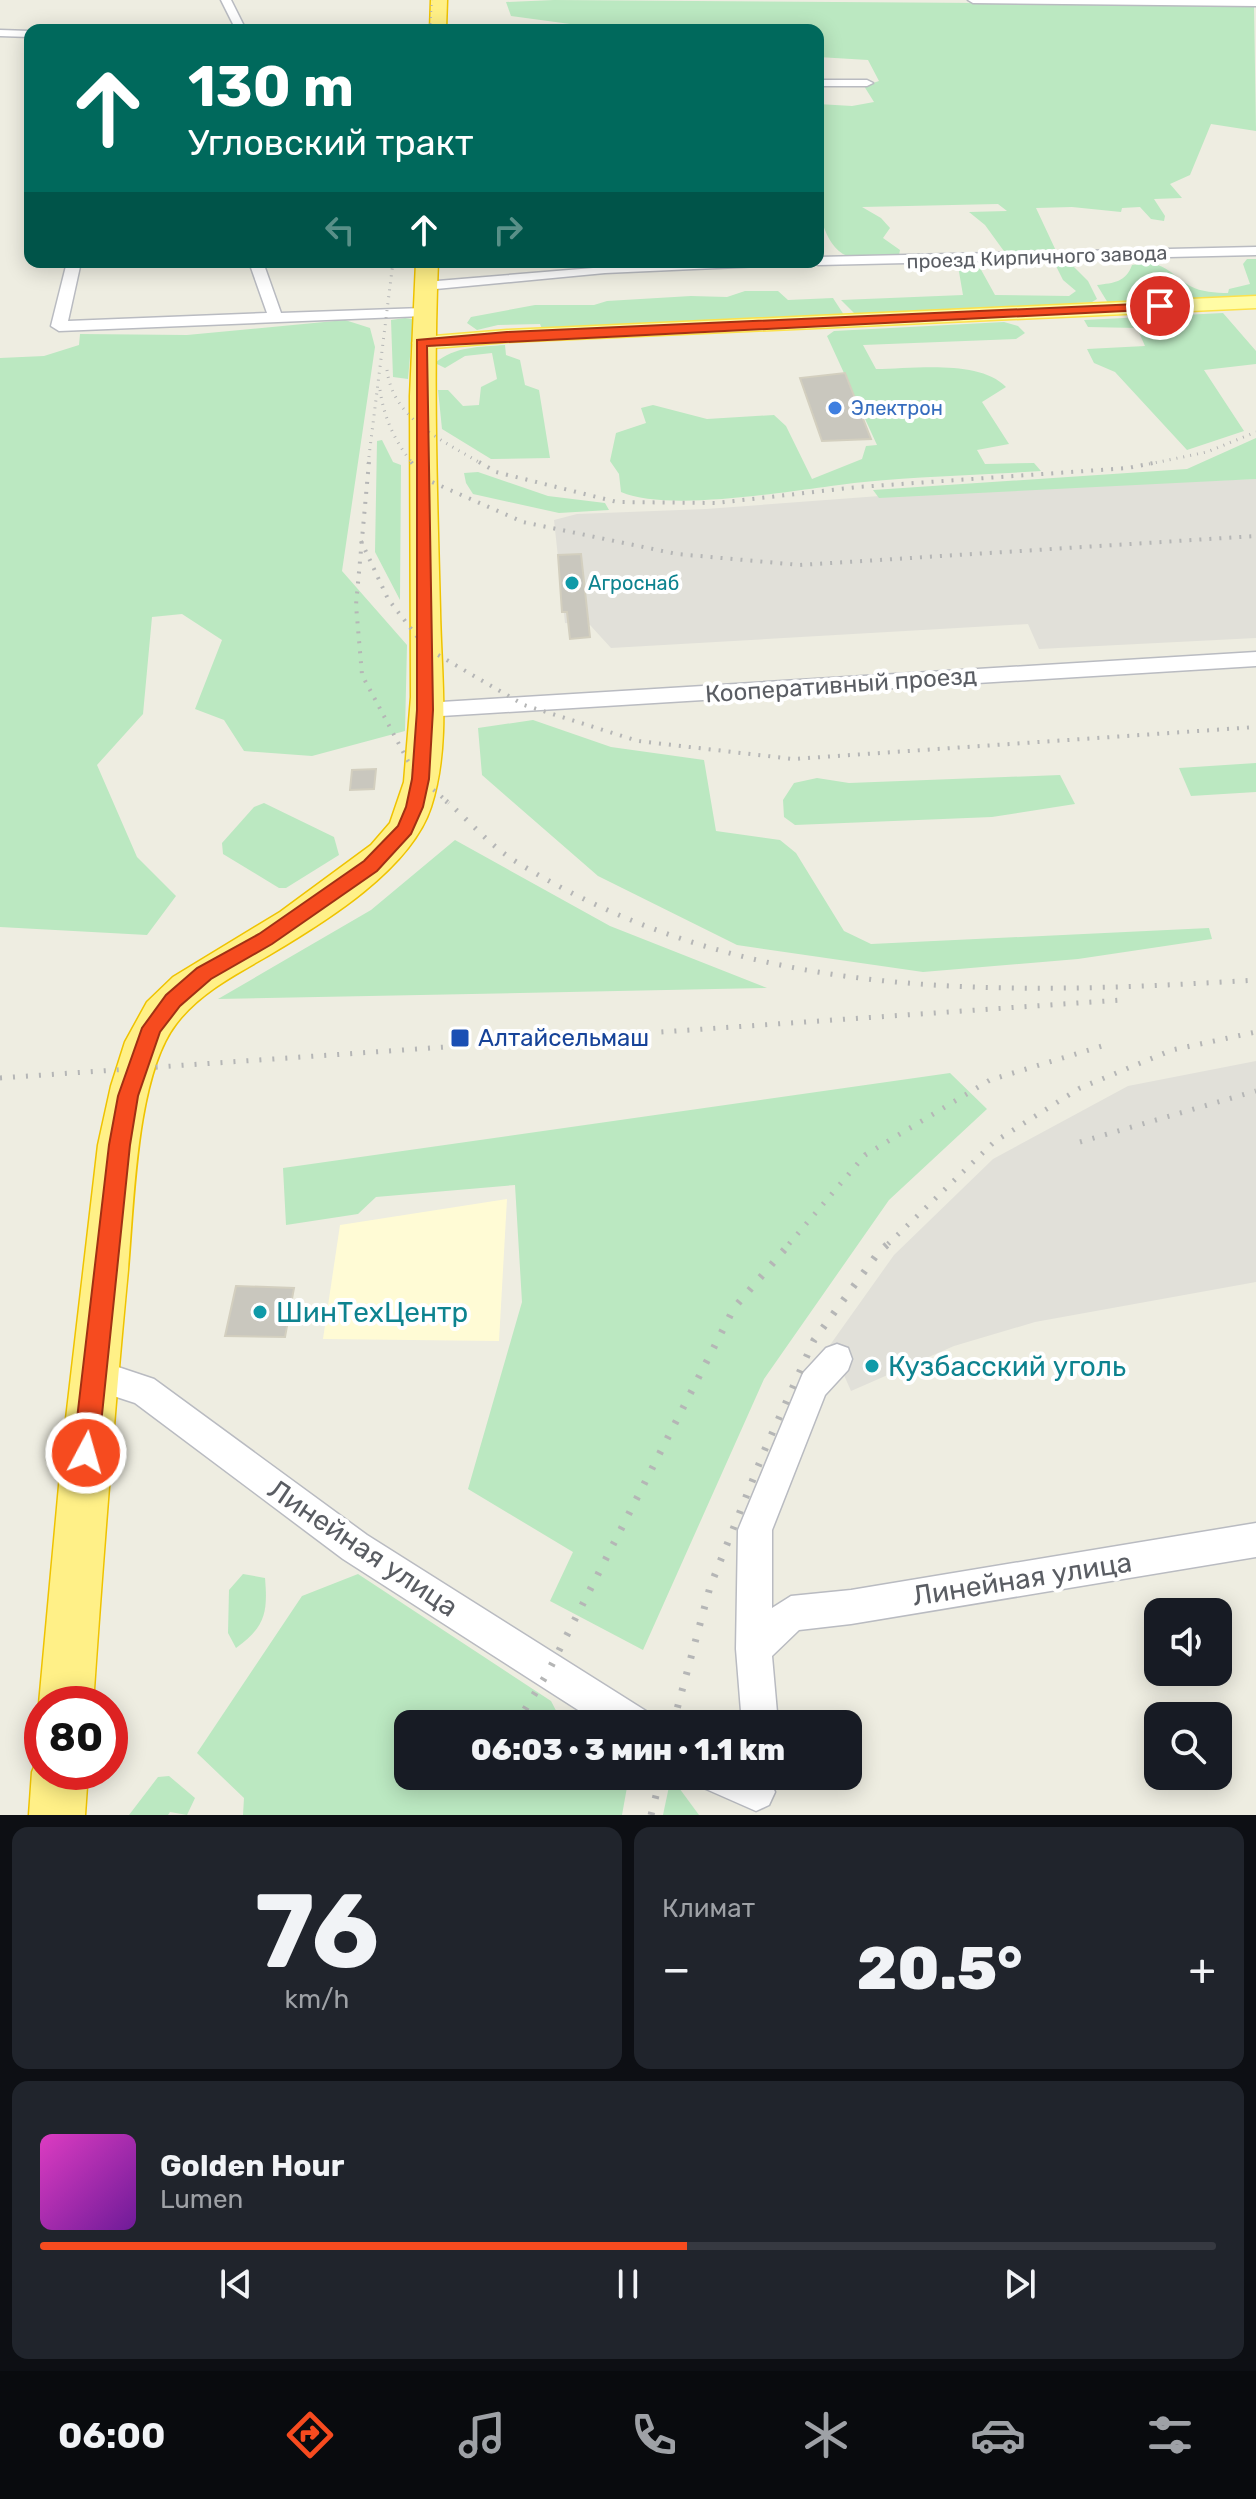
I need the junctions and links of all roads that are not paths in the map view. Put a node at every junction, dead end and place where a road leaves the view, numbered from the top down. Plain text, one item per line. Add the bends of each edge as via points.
1 (439, 0) edge
2 (973, 0) edge
3 (1094, 0) edge
4 (231, 1) edge
5 (1256, 3) edge
6 (237, 24) edge
7 (438, 24) edge
8 (0, 33) edge
9 (24, 34) edge
10 (824, 83) edge
11 (867, 83) dead end
12 (1256, 251) edge
13 (824, 261) edge
14 (73, 268) edge
15 (258, 268) edge
16 (426, 268) edge
17 (508, 268) edge
18 (627, 268) edge
19 (490, 280) junction
20 (425, 286) junction
21 (1256, 302) edge
22 (276, 319) junction
23 (422, 326) junction
24 (1256, 659) edge
25 (425, 710) junction
26 (837, 1359) dead end
27 (94, 1375) junction
28 (1256, 1540) edge
29 (754, 1649) junction
30 (68, 1686) edge
31 (611, 1710) edge
32 (759, 1710) edge
33 (59, 1790) edge
34 (57, 1815) edge

1 - 7 highway
2 - 3 street
3 - 5 street
4 - 6 street
8 - 9 street
10 - 11 street
12 - 13 street, проезд Кирпичного завода
14 - 22 street via 59,326
15 - 22 street
16 - 20 highway
17 - 19 street
18 - 19 street
19 - 20 street
20 - 23 highway
21 - 23 main road via 507,336
22 - 23 street
23 - 25 highway
24 - 25 street, Кооперативный проезд
25 - 27 highway via 415,807 391,847 310,910 204,973 151,1028 128,1096 119,1145
26 - 29 street via 814,1384 755,1530
27 - 30 highway
27 - 31 street, Линейная улица via 143,1390 355,1547
28 - 29 street, Линейная улица via 791,1613
29 - 32 street
33 - 34 highway

